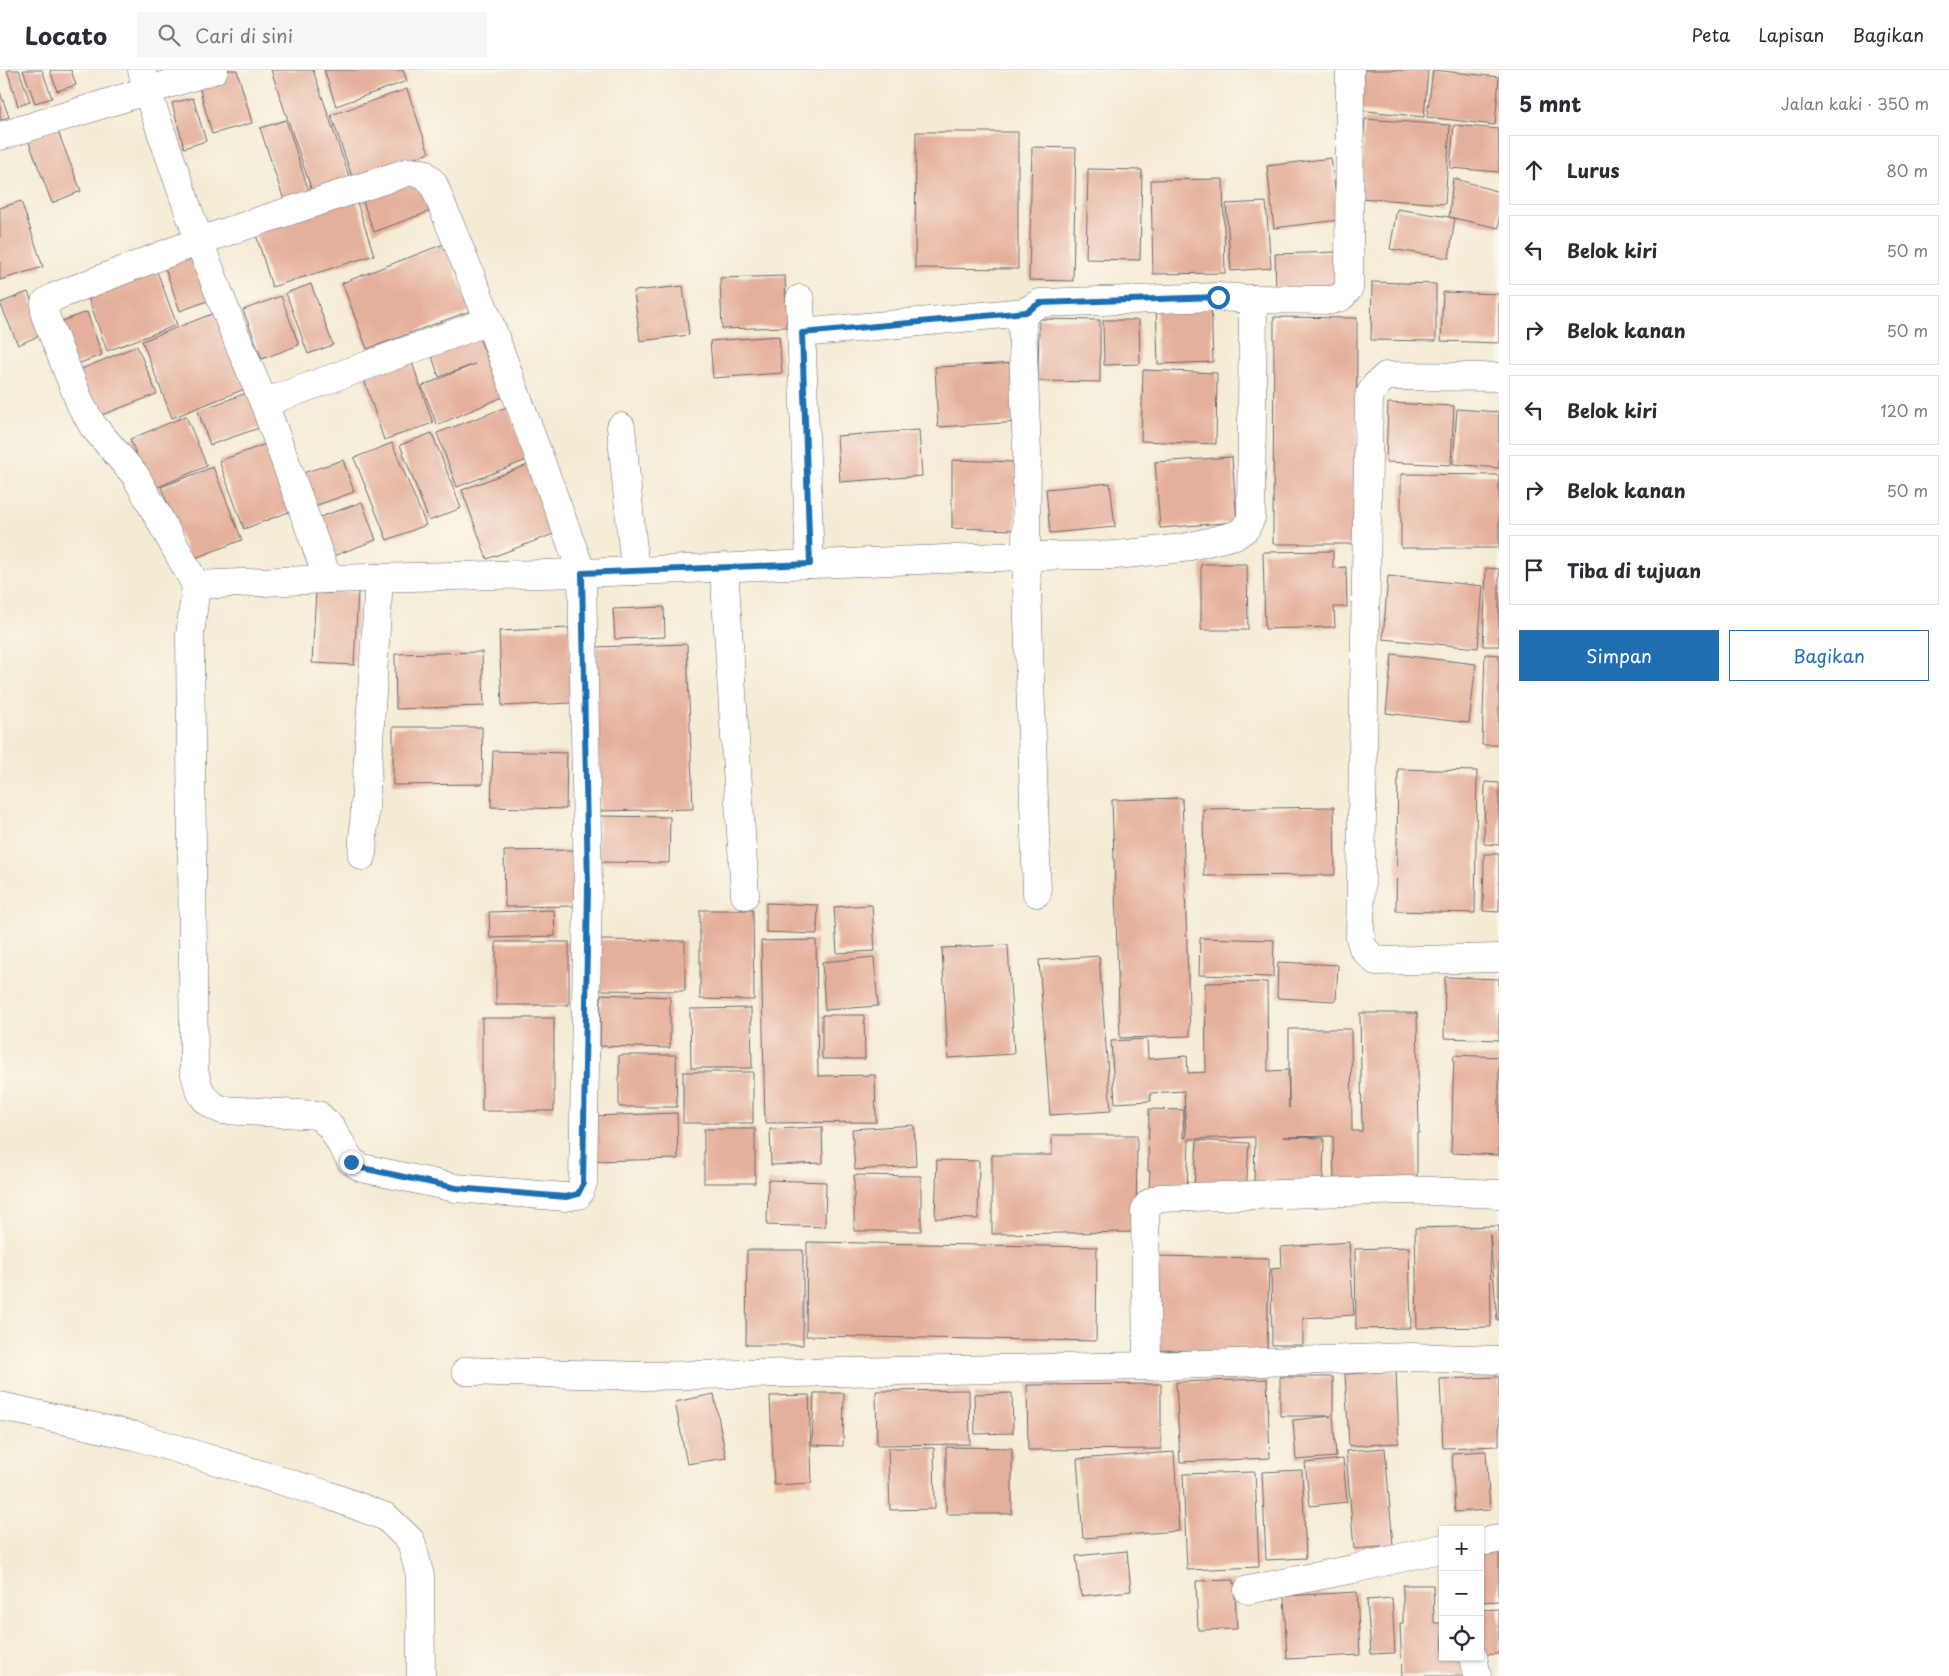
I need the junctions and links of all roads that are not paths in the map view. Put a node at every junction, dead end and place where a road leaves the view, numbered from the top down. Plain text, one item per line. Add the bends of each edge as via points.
1 (214, 70) edge
2 (1350, 70) edge
3 (145, 80) edge
4 (1, 136) edge
5 (199, 241) junction
6 (800, 298) dead end
7 (1253, 299) junction
8 (1026, 312) junction
9 (490, 321) junction
10 (802, 333) junction
11 (1499, 377) edge
12 (264, 403) junction
13 (621, 427) dead end
14 (1026, 556) junction
15 (810, 564) junction
16 (724, 567) junction
17 (635, 571) junction
18 (582, 573) junction
19 (379, 578) junction
20 (328, 579) junction
21 (196, 585) junction
22 (362, 856) dead end
23 (1037, 893) dead end
24 (745, 895) dead end
25 (1499, 958) edge
26 (1499, 1194) edge
27 (1499, 1360) edge
28 (1147, 1366) junction
29 (466, 1371) dead end
30 (0, 1406) edge
31 (1499, 1539) edge
32 (1484, 1541) edge
33 (1439, 1549) edge
34 (1248, 1590) dead end
35 (1474, 1661) edge
36 (421, 1676) edge
37 (1477, 1676) edge

1 - 3 street
2 - 7 street via 1349,288 1341,298 1332,300
3 - 4 street
3 - 5 street
5 - 9 street via 408,172 423,173 433,183
5 - 12 street
5 - 21 street via 45,303 45,315 81,405 93,426 135,475
6 - 10 street
7 - 8 street via 1218,297 1040,303
7 - 14 street via 1251,518 1246,528 1236,535 1183,548 1116,555
8 - 10 street
8 - 14 street via 1022,322 1027,454
9 - 12 street
9 - 18 street
10 - 15 street
11 - 25 street via 1386,376 1369,396 1360,938 1363,948 1376,961
12 - 20 street
13 - 17 street
14 - 15 street
14 - 23 street
15 - 16 street
16 - 17 street
16 - 24 street
17 - 18 street
18 - 19 street
18 - 21 street via 588,886 583,1184 578,1194 566,1197 456,1188 362,1168 351,1162 331,1127 318,1115 222,1110 209,1104 200,1092 194,1070 190,636
19 - 20 street
19 - 22 street
20 - 21 street
26 - 28 street via 1407,1190 1160,1198 1151,1201 1145,1210
27 - 28 street via 1410,1356
28 - 29 street via 646,1376
30 - 36 street via 135,1436 328,1495 386,1517 411,1541 420,1576
31 - 32 street
33 - 34 street
35 - 37 street

